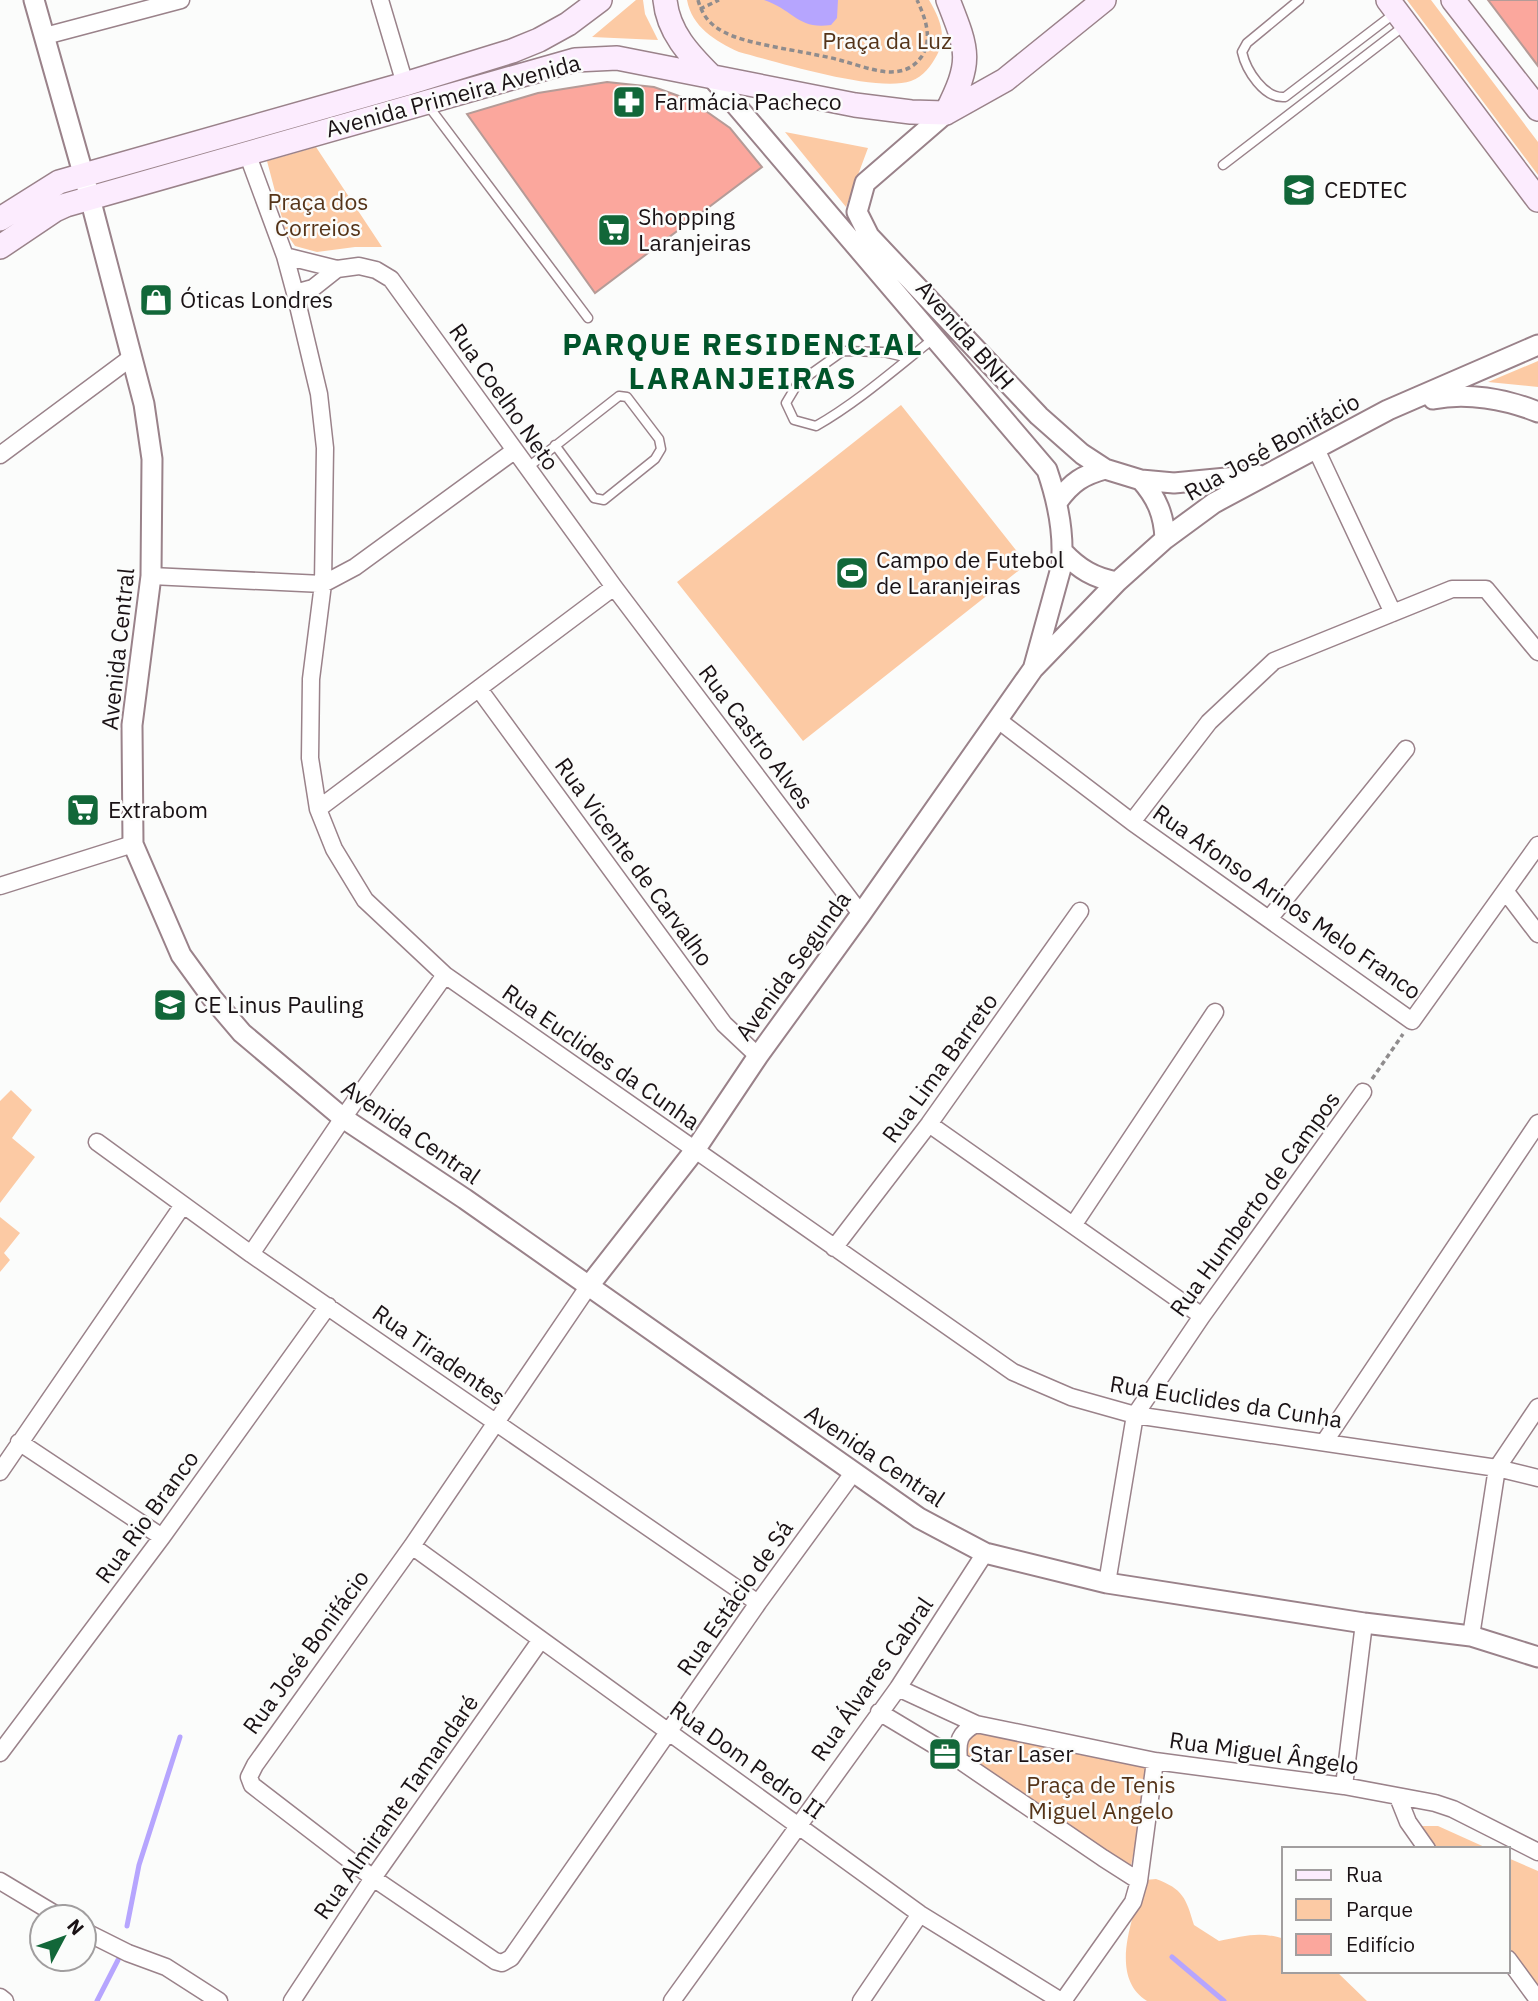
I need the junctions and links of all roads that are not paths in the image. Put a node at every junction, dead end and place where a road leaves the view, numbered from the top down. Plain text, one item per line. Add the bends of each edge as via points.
1 (34, 0) edge
2 (181, 0) edge
3 (380, 0) edge
4 (600, 0) edge
5 (665, 0) edge
6 (948, 0) edge
7 (1104, 0) edge
8 (1299, 0) edge
9 (1453, 0) edge
10 (1397, 12) edge
11 (45, 36) junction
12 (711, 76) junction
13 (405, 84) junction
14 (426, 102) junction
15 (1538, 109) edge
16 (946, 113) junction
17 (247, 153) junction
18 (1223, 165) dead end
19 (84, 175) junction
20 (90, 198) junction
21 (1538, 200) edge
22 (0, 219) edge
23 (0, 247) edge
24 (285, 256) junction
25 (337, 270) junction
26 (295, 293) junction
27 (588, 318) dead end
28 (935, 337) junction
29 (1538, 345) edge
30 (132, 357) junction
31 (909, 358) junction
32 (1388, 410) junction
33 (1538, 412) edge
34 (555, 445) junction
35 (1316, 449) junction
36 (514, 451) junction
37 (0, 454) edge
38 (527, 468) junction
39 (1105, 469) junction
40 (1266, 474) junction
41 (1141, 480) junction
42 (1058, 501) junction
43 (1164, 539) junction
44 (1063, 552) junction
45 (152, 576) junction
46 (1117, 582) junction
47 (323, 584) junction
48 (614, 587) junction
49 (1393, 612) junction
50 (1538, 652) edge
51 (1033, 669) junction
52 (479, 689) junction
53 (998, 720) junction
54 (1406, 749) dead end
55 (318, 809) junction
56 (1132, 822) junction
57 (133, 844) junction
58 (1538, 845) edge
59 (0, 886) edge
60 (1506, 892) junction
61 (1080, 912) dead end
62 (861, 914) junction
63 (1269, 919) junction
64 (1538, 934) edge
65 (445, 975) junction
66 (1215, 1012) dead end
67 (758, 1056) junction
68 (1363, 1092) road end
69 (343, 1118) junction
70 (1538, 1123) edge
71 (929, 1124) junction
72 (97, 1142) dead end
73 (695, 1150) junction
74 (183, 1205) junction
75 (1074, 1224) junction
76 (834, 1248) junction
77 (251, 1254) junction
78 (588, 1287) junction
79 (328, 1306) junction
80 (1202, 1316) junction
81 (1538, 1407) edge
82 (1135, 1415) junction
83 (497, 1423) junction
84 (1325, 1441) junction
85 (19, 1442) junction
86 (1497, 1468) junction
87 (0, 1472) edge
88 (853, 1473) junction
89 (1538, 1478) edge
90 (162, 1537) junction
91 (412, 1546) junction
92 (985, 1553) junction
93 (1107, 1583) junction
94 (758, 1603) junction
95 (1364, 1623) junction
96 (1471, 1636) junction
97 (540, 1641) junction
98 (1538, 1657) edge
99 (898, 1688) junction
100 (879, 1712) junction
101 (976, 1724) junction
102 (669, 1731) junction
103 (0, 1753) edge
104 (959, 1760) junction
105 (1155, 1761) junction
106 (1344, 1786) junction
107 (1398, 1797) junction
108 (796, 1825) junction
109 (1426, 1847) edge
110 (1538, 1852) edge
111 (373, 1878) junction
112 (0, 1881) edge
113 (1139, 1881) junction
114 (37, 1903) edge
115 (920, 1914) junction
116 (98, 1938) edge
117 (511, 1958) joint
118 (1510, 1962) edge
119 (0, 1997) edge
120 (1538, 2000) edge
121 (5, 2001) edge
122 (219, 2001) edge
123 (292, 2001) edge
124 (672, 2001) edge
125 (862, 2001) edge
126 (1062, 2001) edge

1 - 11 street, Avenida Central
2 - 11 street
3 - 13 street
4 - 13 main road, Avenida Primeira Avenida via 539,40
5 - 12 main road via 675,34
6 - 16 main road via 966,62
7 - 16 main road via 1005,80
8 - 10 lane via 1242,52 1266,92 1276,98 1285,97
9 - 15 main road
10 - 18 lane
10 - 21 main road
11 - 19 street, Avenida Central
12 - 14 main road, Avenida Primeira Avenida via 617,58 575,60
12 - 16 main road, Avenida Primeira Avenida via 881,109
12 - 28 street, Avenida BNH
13 - 19 main road, Avenida Primeira Avenida
14 - 17 main road, Avenida Primeira Avenida
14 - 27 lane
16 - 39 street, Avenida BNH via 865,183 857,212 869,236 1040,416
17 - 20 main road, Avenida Primeira Avenida
17 - 24 street, Rua Euclides da Cunha
19 - 20 street, Avenida Central
19 - 22 main road, Avenida Primeira Avenida via 48,188
20 - 23 main road, Avenida Primeira Avenida via 55,209
20 - 30 street, Avenida Central
24 - 25 street, Rua Coelho Neto
24 - 26 street, Rua Euclides da Cunha
25 - 26 street via 313,288
25 - 36 street, Rua Coelho Neto via 359,266 391,279
26 - 47 street, Rua Euclides da Cunha via 319,394 325,448
28 - 31 lane
28 - 42 street, Avenida BNH via 1047,470
29 - 32 street, Rua José Bonifácio
30 - 37 street
30 - 45 street, Avenida Central via 152,459
31 - 31 lane via 840,413 816,426 794,420 786,402 798,383 843,351
32 - 33 street via 1453,395
32 - 35 street, Rua José Bonifácio
34 - 34 lane via 619,396 627,397 659,439 661,449 604,500 594,498
34 - 38 lane
35 - 40 street, Rua José Bonifácio
35 - 49 street
36 - 38 street, Rua Coelho Neto
36 - 47 street via 355,567
38 - 48 street, Rua Coelho Neto
39 - 41 street, Avenida BNH
39 - 42 street via 1075,481
40 - 41 street, Avenida BNH via 1174,483
40 - 43 street, Rua José Bonifácio
41 - 43 street via 1159,506
42 - 44 street, Avenida BNH
43 - 46 street, Rua José Bonifácio
44 - 46 street via 1092,576
44 - 51 street, Avenida BNH
45 - 47 street
45 - 57 street, Avenida Central via 132,725
46 - 51 street, Rua José Bonifácio
47 - 55 street, Rua Euclides da Cunha via 311,692 310,758
48 - 52 street
48 - 62 street, Rua Castro Alves
49 - 50 street via 1452,589 1486,589
49 - 56 street via 1274,661 1209,722
51 - 53 street, Avenida Segunda
52 - 55 street
52 - 67 street, Rua Vicente de Carvalho via 724,1024
53 - 56 street, Rua Afonso Arinos Melo Franco
53 - 62 street, Avenida Segunda
54 - 63 street
55 - 65 street, Rua Euclides da Cunha via 334,849 365,900
56 - 63 street, Rua Afonso Arinos Melo Franco
57 - 59 street
57 - 69 street, Avenida Central via 181,955 213,999 242,1033
58 - 60 street, Rua Afonso Arinos Melo Franco
60 - 63 street, Rua Afonso Arinos Melo Franco via 1412,1021
60 - 64 street
61 - 71 street, Rua Lima Barreto
62 - 67 street, Avenida Segunda
65 - 69 street
65 - 73 street, Rua Euclides da Cunha
66 - 75 street
67 - 73 street, Avenida Segunda
68 - 80 street, Rua Humberto de Campos
69 - 77 street
69 - 78 street, Avenida Central
70 - 84 street
71 - 75 street
71 - 76 street, Rua Lima Barreto
72 - 74 street, Rua Tiradentes
73 - 76 street, Rua Euclides da Cunha
73 - 78 street, Avenida Segunda
74 - 77 street, Rua Tiradentes
74 - 85 street
75 - 80 street
76 - 82 street, Rua Euclides da Cunha via 1013,1372 1070,1397
77 - 79 street, Rua Tiradentes
78 - 83 street, Rua José Bonifácio
78 - 88 street, Avenida Central
79 - 83 street, Rua Tiradentes
79 - 90 street, Rua Rio Branco
80 - 82 street, Rua Humberto de Campos
81 - 86 street
82 - 84 street, Rua Euclides da Cunha
82 - 93 street
83 - 91 street, Rua José Bonifácio
83 - 94 street, Rua Tiradentes
84 - 86 street, Rua Euclides da Cunha
85 - 87 street
85 - 90 street
86 - 89 street, Rua Euclides da Cunha
86 - 96 street
88 - 92 street, Avenida Central via 919,1518
88 - 94 street, Rua Estácio de Sá
90 - 103 street, Rua Rio Branco
91 - 97 street, Rua Dom Pedro II
91 - 111 street, Rua José Bonifácio via 249,1777 252,1785
92 - 93 street, Avenida Central
92 - 99 street, Rua Álvares Cabral
93 - 95 street, Avenida Central
94 - 102 street, Rua Estácio de Sá
95 - 96 street, Avenida Central
95 - 106 street
96 - 98 street, Avenida Central
97 - 102 street, Rua Dom Pedro II
97 - 111 street, Rua Almirante Tamandaré
99 - 100 street, Rua Álvares Cabral
99 - 101 street, Rua Miguel Ângelo
100 - 104 street
100 - 108 street, Rua Álvares Cabral
101 - 104 street via 960,1736
101 - 105 street, Rua Miguel Ângelo
102 - 108 street, Rua Dom Pedro II
102 - 117 street, Rua Estácio de Sá
104 - 113 street
105 - 106 street, Rua Miguel Ângelo
105 - 113 street
106 - 107 street, Rua Miguel Ângelo
107 - 109 street
107 - 110 street, Rua Miguel Ângelo via 1453,1809
108 - 115 street, Rua Dom Pedro II
108 - 124 street, Rua Álvares Cabral
111 - 117 street, Rua José Bonifácio via 495,1962
111 - 123 street, Rua Almirante Tamandaré
112 - 114 street
113 - 126 street via 1124,1917
115 - 125 street
115 - 126 street, Rua Dom Pedro II
116 - 122 street via 166,1967
118 - 120 street
119 - 121 street

